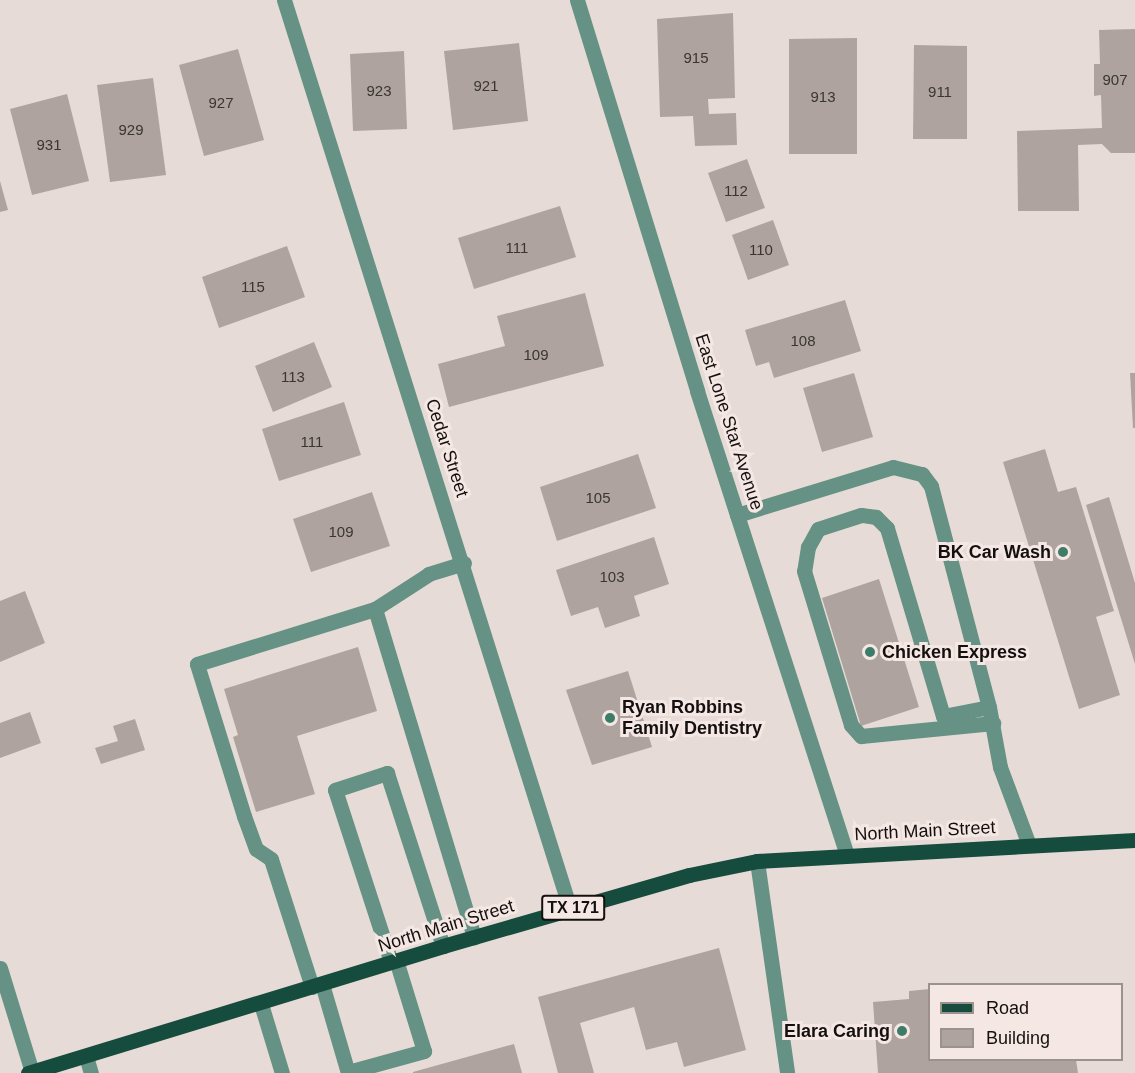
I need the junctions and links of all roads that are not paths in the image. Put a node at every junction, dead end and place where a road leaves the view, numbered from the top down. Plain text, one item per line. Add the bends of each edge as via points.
1 (284, 0) edge
2 (578, 0) edge
3 (737, 515) junction
4 (464, 563) junction
5 (375, 609) junction
6 (989, 707) junction
7 (993, 723) junction
8 (1135, 840) edge
9 (1029, 845) junction
10 (847, 855) junction
11 (757, 861) junction
12 (570, 909) junction
13 (474, 937) junction
14 (443, 946) junction
15 (394, 961) junction
16 (0, 968) edge
17 (317, 986) junction
18 (261, 1004) junction
19 (86, 1056) junction
20 (30, 1072) edge
21 (91, 1073) edge
22 (282, 1073) edge
23 (348, 1073) edge
24 (787, 1073) edge

1 - 4 street, Cedar Street
2 - 3 street, East Lone Star Avenue
3 - 6 street via 893,467 922,474 931,486
3 - 10 street, East Lone Star Avenue
4 - 5 street via 429,574
4 - 12 street, Cedar Street
5 - 13 street
5 - 17 street via 197,664 256,849 271,859
6 - 7 street
6 - 7 street via 943,716 887,528 876,518 861,515 818,529 808,547 804,571 851,725 861,736
7 - 9 street via 1000,767
8 - 9 main road, North Main Street / TX 171
9 - 10 main road, North Main Street / TX 171
10 - 11 main road, North Main Street / TX 171
11 - 12 main road, North Main Street / TX 171
11 - 24 street
12 - 13 main road, North Main Street / TX 171
13 - 14 main road, North Main Street / TX 171
14 - 15 main road, North Main Street / TX 171
14 - 15 street via 387,773 335,790
15 - 17 main road, North Main Street / TX 171
15 - 23 street via 424,1051
16 - 20 street
17 - 18 main road, North Main Street / TX 171
17 - 23 street
18 - 19 main road, North Main Street / TX 171
18 - 22 street
19 - 20 main road, North Main Street / TX 171
19 - 21 street

